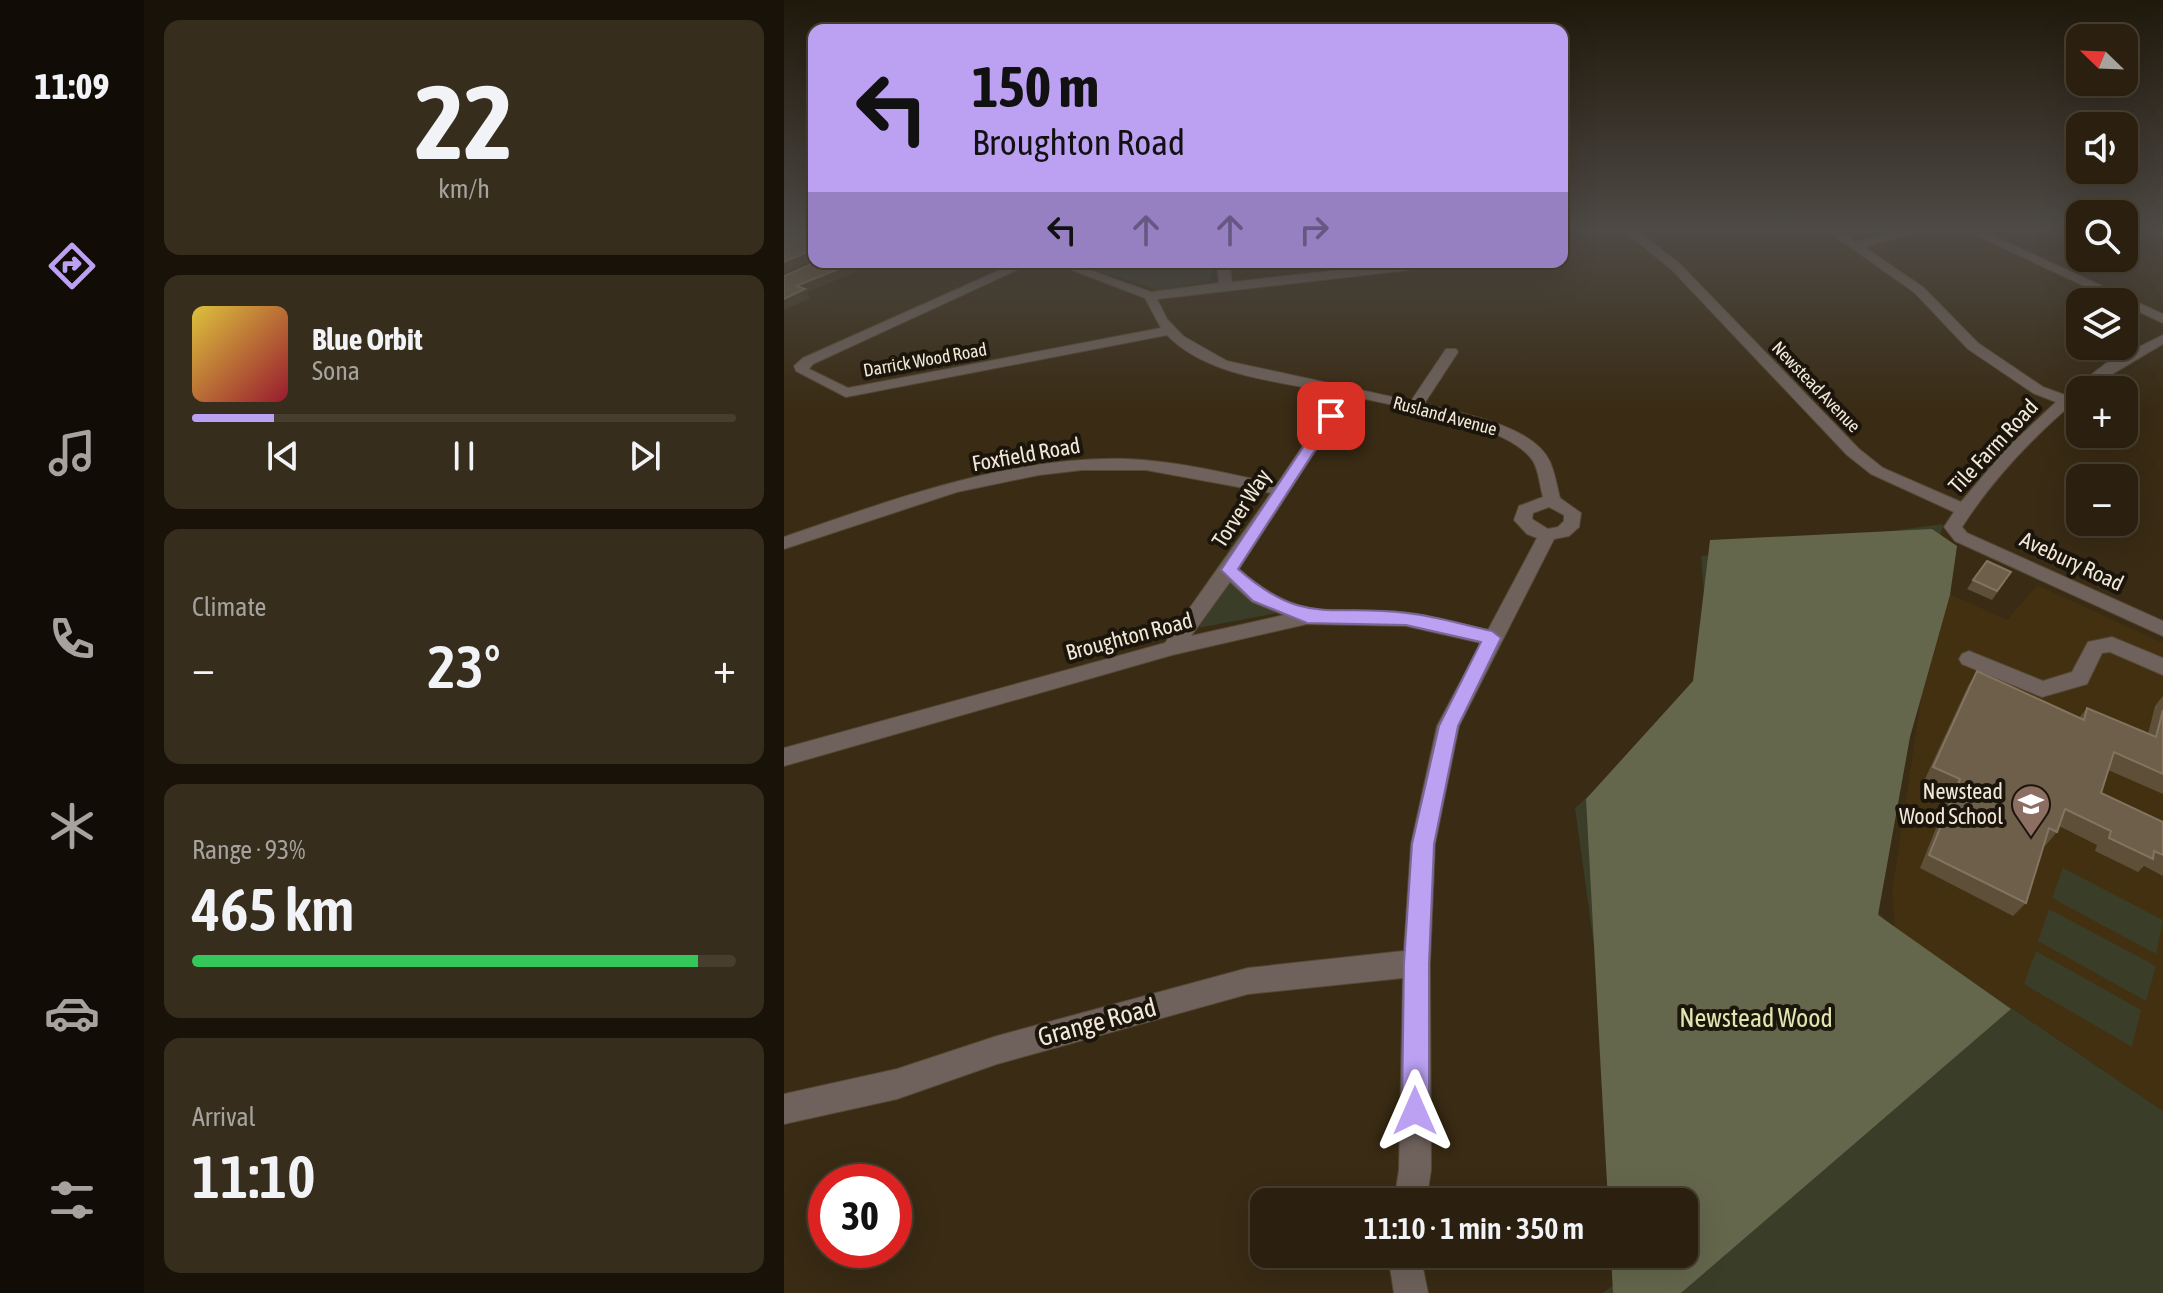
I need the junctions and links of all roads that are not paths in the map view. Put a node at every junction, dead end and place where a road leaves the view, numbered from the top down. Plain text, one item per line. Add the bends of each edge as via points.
1 (967, 289) edge
2 (1132, 289) edge
3 (1201, 289) edge
4 (1697, 289) edge
5 (1918, 289) edge
6 (2099, 289) edge
7 (1150, 296) junction
8 (2163, 319) edge
9 (1167, 331) junction
10 (2163, 339) edge
11 (1451, 352) dead end
12 (2099, 376) edge
13 (1347, 391) junction
14 (2066, 393) edge
15 (2066, 403) edge
16 (1415, 406) junction
17 (1282, 490) junction
18 (1552, 501) junction
19 (1963, 510) junction
20 (1547, 535) junction
21 (1961, 537) joint
22 (784, 543) edge
23 (1229, 570) junction
24 (2131, 614) junction
25 (1307, 617) junction
26 (2163, 629) edge
27 (1492, 638) junction
28 (2112, 644) junction
29 (1172, 648) junction
30 (1969, 659) dead end
31 (2163, 667) edge
32 (784, 757) edge
33 (1417, 963) junction
34 (784, 1109) edge
35 (1412, 1188) edge
36 (1407, 1268) edge
37 (1411, 1293) edge

1 - 9 street, Darrick Wood Road via 808,361 801,366 803,371 846,393
2 - 7 street
3 - 7 street
4 - 19 street, Newstead Avenue via 1853,452 1877,471
5 - 14 street via 1973,346 2038,390
6 - 8 street
7 - 9 street
9 - 13 street, Rusland Avenue via 1201,356 1223,364
10 - 12 street, Tile Farm Road
11 - 16 street
13 - 16 street, Rusland Avenue
13 - 17 street, Torver Way
15 - 19 street, Tile Farm Road via 2013,452
16 - 18 street, Rusland Avenue via 1493,427 1523,442 1542,461
17 - 22 street, Foxfield Road via 1151,467 1063,466 982,482
17 - 23 street, Torver Way
18 - 20 street, Rusland Avenue via 1572,513 1573,523
18 - 20 street via 1525,510 1523,520
19 - 21 street, Tile Farm Road via 1953,527
20 - 27 street, Rusland Avenue
21 - 24 street, Avebury Road
23 - 25 street, Torver Way via 1259,597
23 - 29 street, Torver Way
24 - 26 street, Avebury Road
24 - 28 street
25 - 27 street, Broughton Road via 1406,619
25 - 29 street, Broughton Road
27 - 33 street, Rusland Avenue via 1448,726 1423,844
28 - 30 street via 2095,647 2080,678 2042,689
28 - 31 street
29 - 32 street, Broughton Road
33 - 34 street, Grange Road via 1248,981 997,1050 897,1084
33 - 35 street, Rusland Avenue
36 - 37 street

